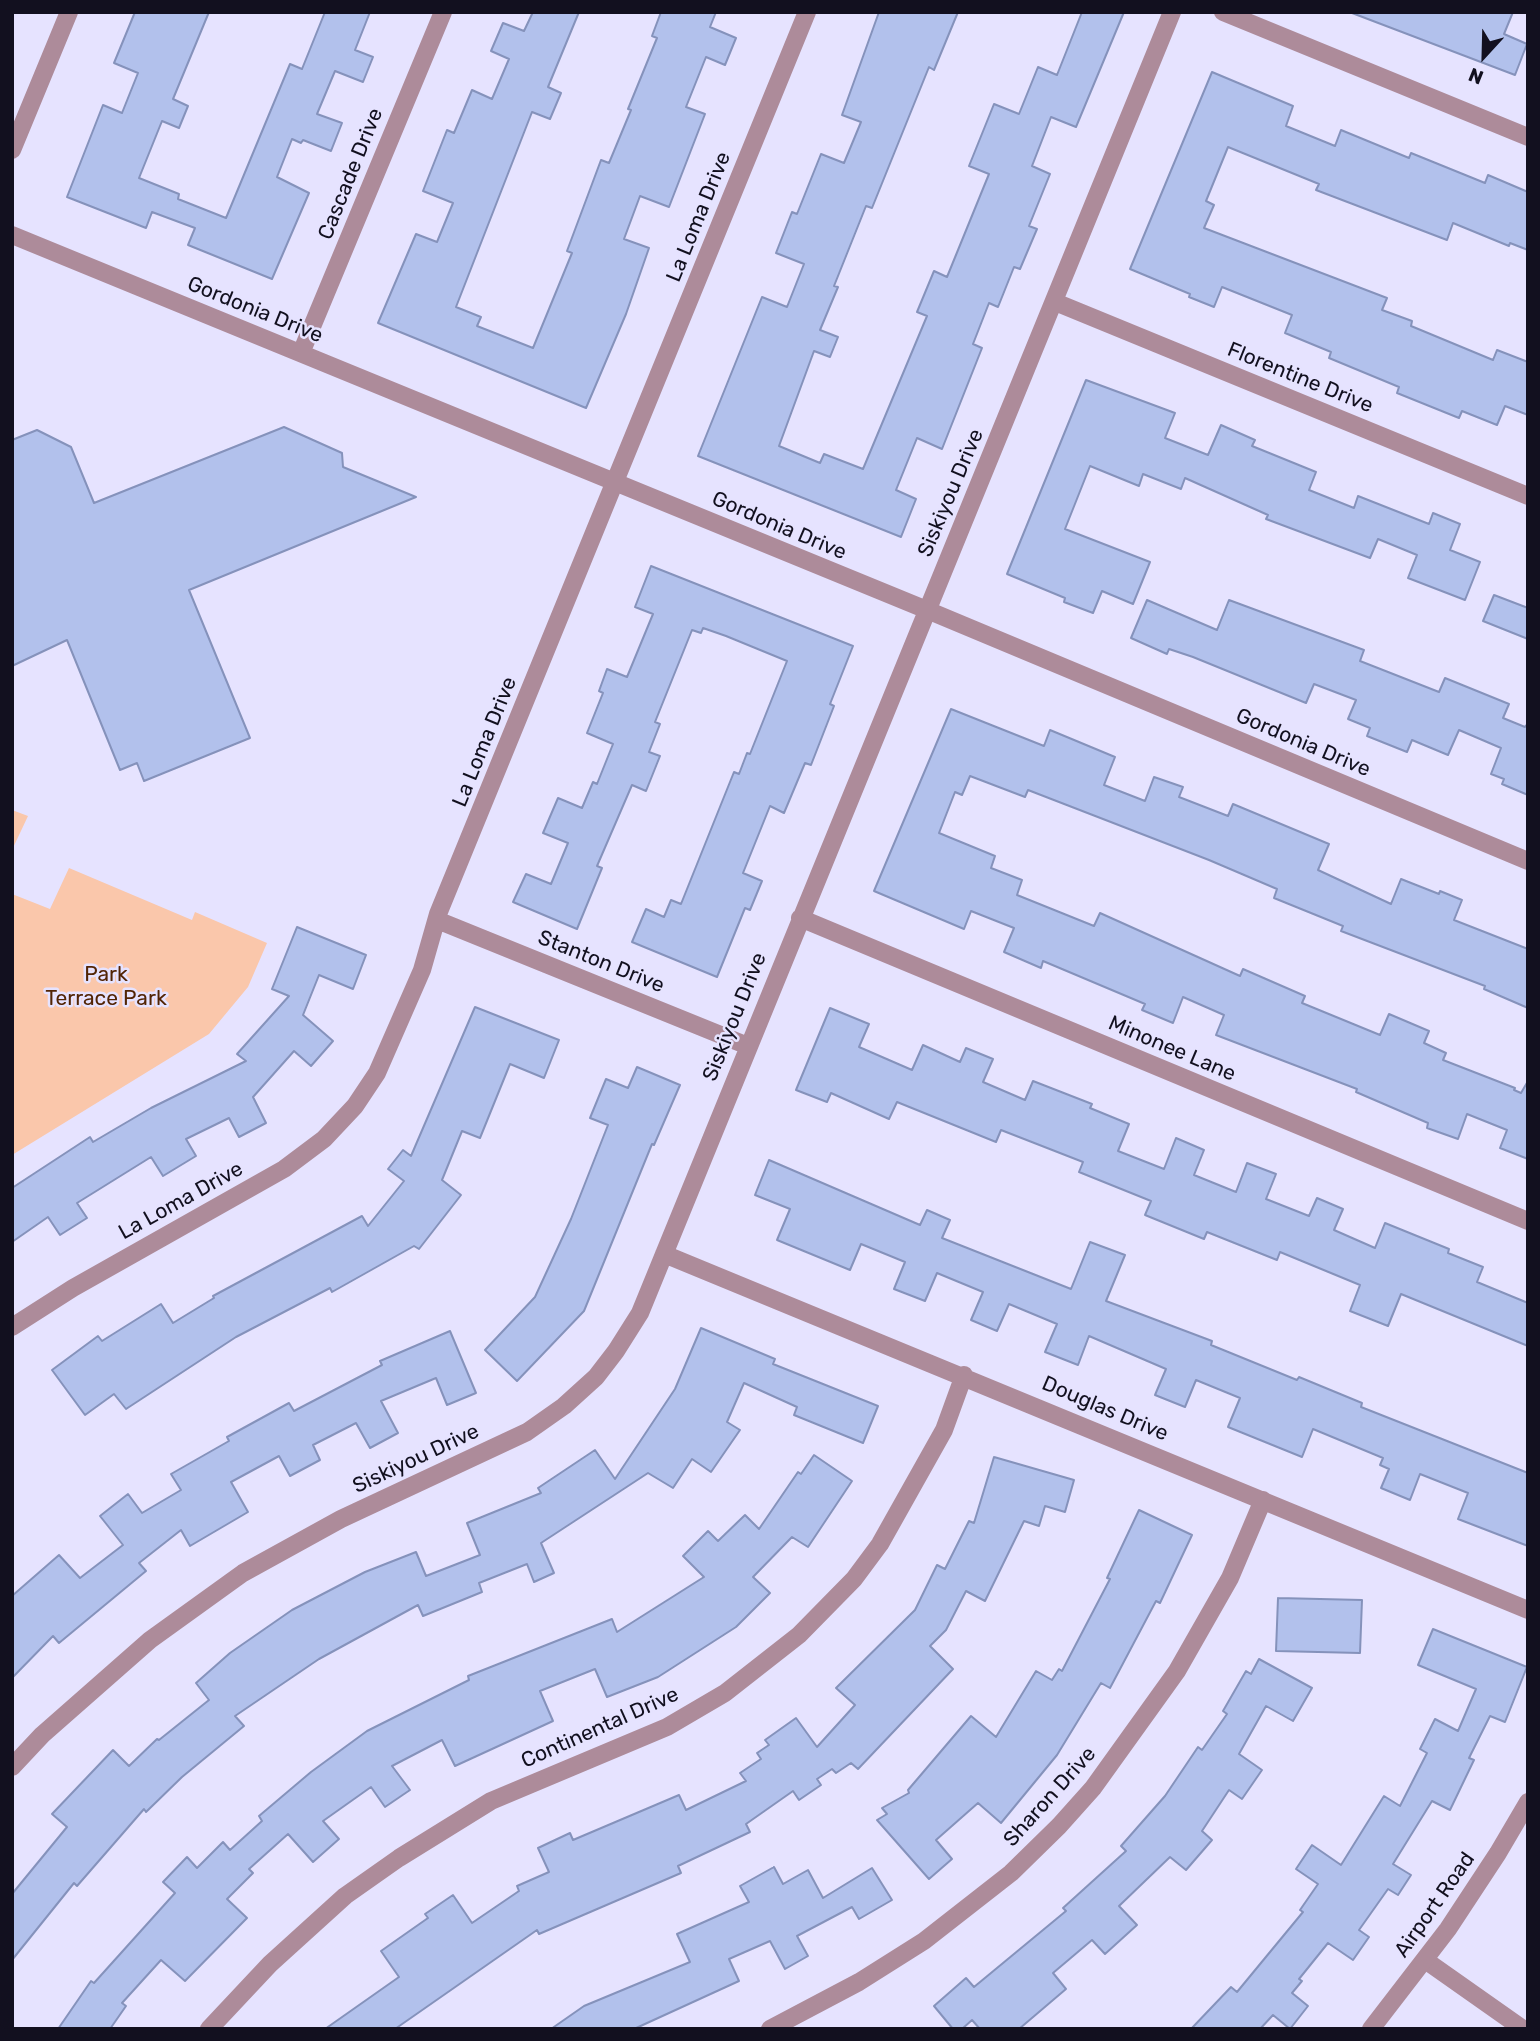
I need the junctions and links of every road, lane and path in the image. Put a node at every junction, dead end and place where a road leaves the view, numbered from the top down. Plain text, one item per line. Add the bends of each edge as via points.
1 (69, 12) edge
2 (443, 12) edge
3 (807, 12) edge
4 (1172, 12) edge
5 (1223, 12) edge
6 (1528, 137) edge
7 (12, 150) edge
8 (12, 235) edge
9 (1055, 302) junction
10 (301, 353) junction
11 (616, 482) junction
12 (1528, 496) edge
13 (928, 610) junction
14 (1528, 861) edge
15 (800, 918) junction
16 (437, 920) junction
17 (748, 1046) junction
18 (1528, 1221) edge
19 (664, 1254) junction
20 (12, 1328) edge
21 (964, 1375) junction
22 (1262, 1500) junction
23 (1528, 1610) edge
24 (12, 1767) edge
25 (1528, 1802) edge
26 (1425, 1960) junction
27 (209, 2029) edge
28 (770, 2029) edge
29 (1371, 2029) edge
30 (1523, 2029) edge

1 - 7 street
2 - 10 street, Cascade Drive
3 - 11 street, La Loma Drive
4 - 9 street, Siskiyou Drive
5 - 6 street
8 - 10 street, Gordonia Drive
9 - 12 street, Florentine Drive
9 - 13 street, Siskiyou Drive
10 - 11 street, Gordonia Drive
11 - 13 street, Gordonia Drive
11 - 16 street, La Loma Drive
13 - 14 street, Gordonia Drive
13 - 15 street, Siskiyou Drive
15 - 17 street, Siskiyou Drive
15 - 18 street, Minonee Lane
16 - 17 street, Stanton Drive
16 - 20 street, La Loma Drive via 422,970 377,1073 355,1106 324,1139 284,1169 73,1288
17 - 19 street, Siskiyou Drive
19 - 21 street, Douglas Drive
19 - 24 street, Siskiyou Drive via 640,1313 616,1351 564,1406 527,1432 341,1519 243,1573 150,1640
21 - 22 street, Douglas Drive
21 - 27 street, Continental Drive via 944,1430 880,1544 855,1579 799,1635 725,1693 667,1727 491,1801 399,1858 345,1896
22 - 23 street, Douglas Drive
22 - 28 street, Sharon Drive via 1230,1578 1177,1671 1101,1778 1059,1826 1002,1881 923,1941 859,1982
25 - 26 street, Airport Road
26 - 29 street, Airport Road
26 - 30 street

